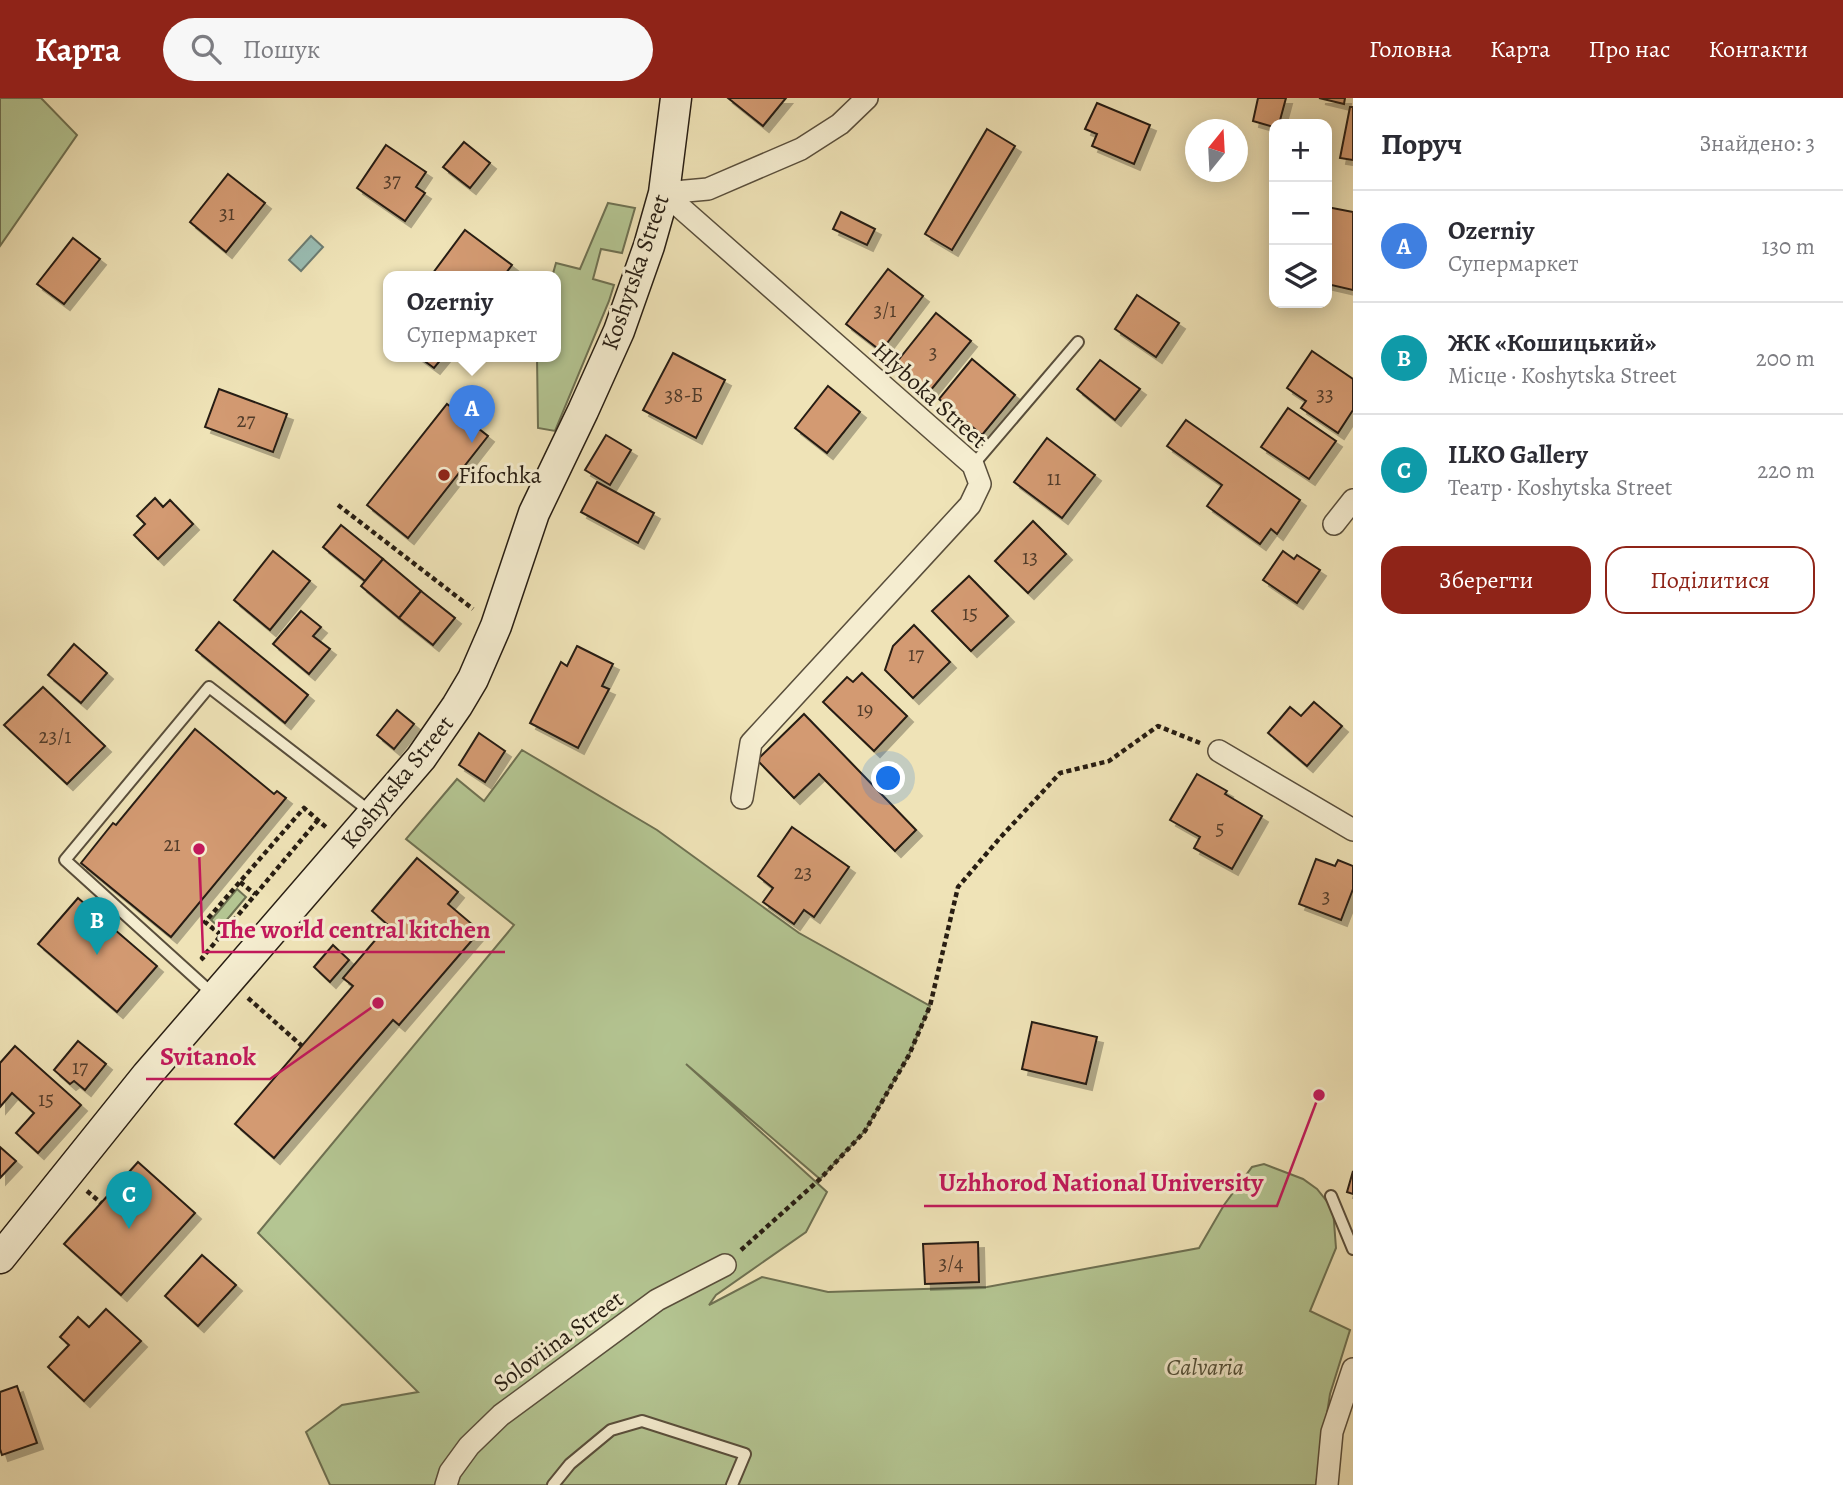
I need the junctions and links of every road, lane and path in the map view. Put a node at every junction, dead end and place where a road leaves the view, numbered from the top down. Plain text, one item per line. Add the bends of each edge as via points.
1 (676, 98) edge
2 (867, 98) edge
3 (664, 193) junction
4 (1078, 342) dead end
5 (973, 465) junction
6 (1353, 500) edge
7 (338, 505) dead end
8 (1334, 524) dead end
9 (496, 626) junction
10 (1219, 751) joint
11 (742, 799) dead end
12 (304, 808) dead end
13 (374, 814) junction
14 (318, 820) dead end
15 (1353, 830) edge
16 (240, 882) junction
17 (255, 894) junction
18 (221, 935) junction
19 (223, 989) junction
20 (302, 1046) dead end
21 (87, 1190) dead end
22 (1331, 1196) dead end
23 (101, 1203) dead end
24 (1353, 1249) edge
25 (0, 1258) edge
26 (725, 1265) joint
27 (1353, 1369) edge
28 (446, 1485) edge
29 (553, 1485) edge
30 (732, 1485) edge
31 (1326, 1485) edge

1 - 3 street, Koshytska Street
2 - 3 street via 840,124 801,149 708,189
3 - 5 street, Hlyboka Street
3 - 9 street, Koshytska Street via 619,331 534,513
4 - 5 lane
5 - 11 street, Hlyboka Street via 980,484 970,505 751,743
6 - 8 street
7 - 9 path
9 - 13 street, Koshytska Street via 457,706
10 - 15 street
10 - 26 path via 1158,726 1109,761 1060,773 958,887 930,1006 909,1055 864,1130 820,1179
12 - 16 path
13 - 19 street, Koshytska Street
13 - 19 lane via 209,687 65,860
14 - 17 path
16 - 17 path
16 - 18 path via 205,922
17 - 18 path
18 - 19 path via 202,958
19 - 20 path
19 - 25 street, Koshytska Street via 147,1075
21 - 23 path
22 - 24 lane
26 - 28 street, Soloviina Street via 657,1300 501,1415 468,1446
27 - 31 street via 1332,1432
29 - 30 lane via 570,1464 611,1430 642,1421 745,1454

